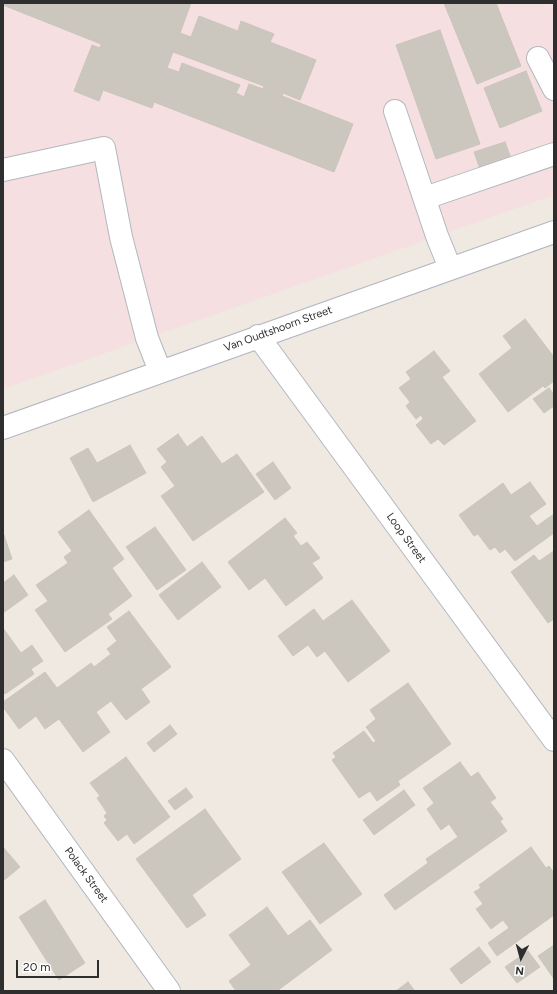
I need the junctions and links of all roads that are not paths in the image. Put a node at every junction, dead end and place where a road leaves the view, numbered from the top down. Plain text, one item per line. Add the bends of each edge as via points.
1 (538, 58) dead end
2 (554, 89) edge
3 (395, 111) dead end
4 (554, 154) edge
5 (3, 170) edge
6 (425, 198) junction
7 (554, 232) edge
8 (450, 268) junction
9 (258, 336) junction
10 (160, 371) junction
11 (3, 428) edge
12 (554, 740) edge
13 (3, 760) edge
14 (159, 988) edge

1 - 2 street
3 - 6 street
4 - 6 street
5 - 10 street via 104,148 124,252 146,338
6 - 8 street
7 - 8 street, Van Oudtshoorn Street
8 - 9 street, Van Oudtshoorn Street
9 - 10 street, Van Oudtshoorn Street
9 - 12 street, Loop Street
10 - 11 street, Van Oudtshoorn Street
13 - 14 street, Polack Street

